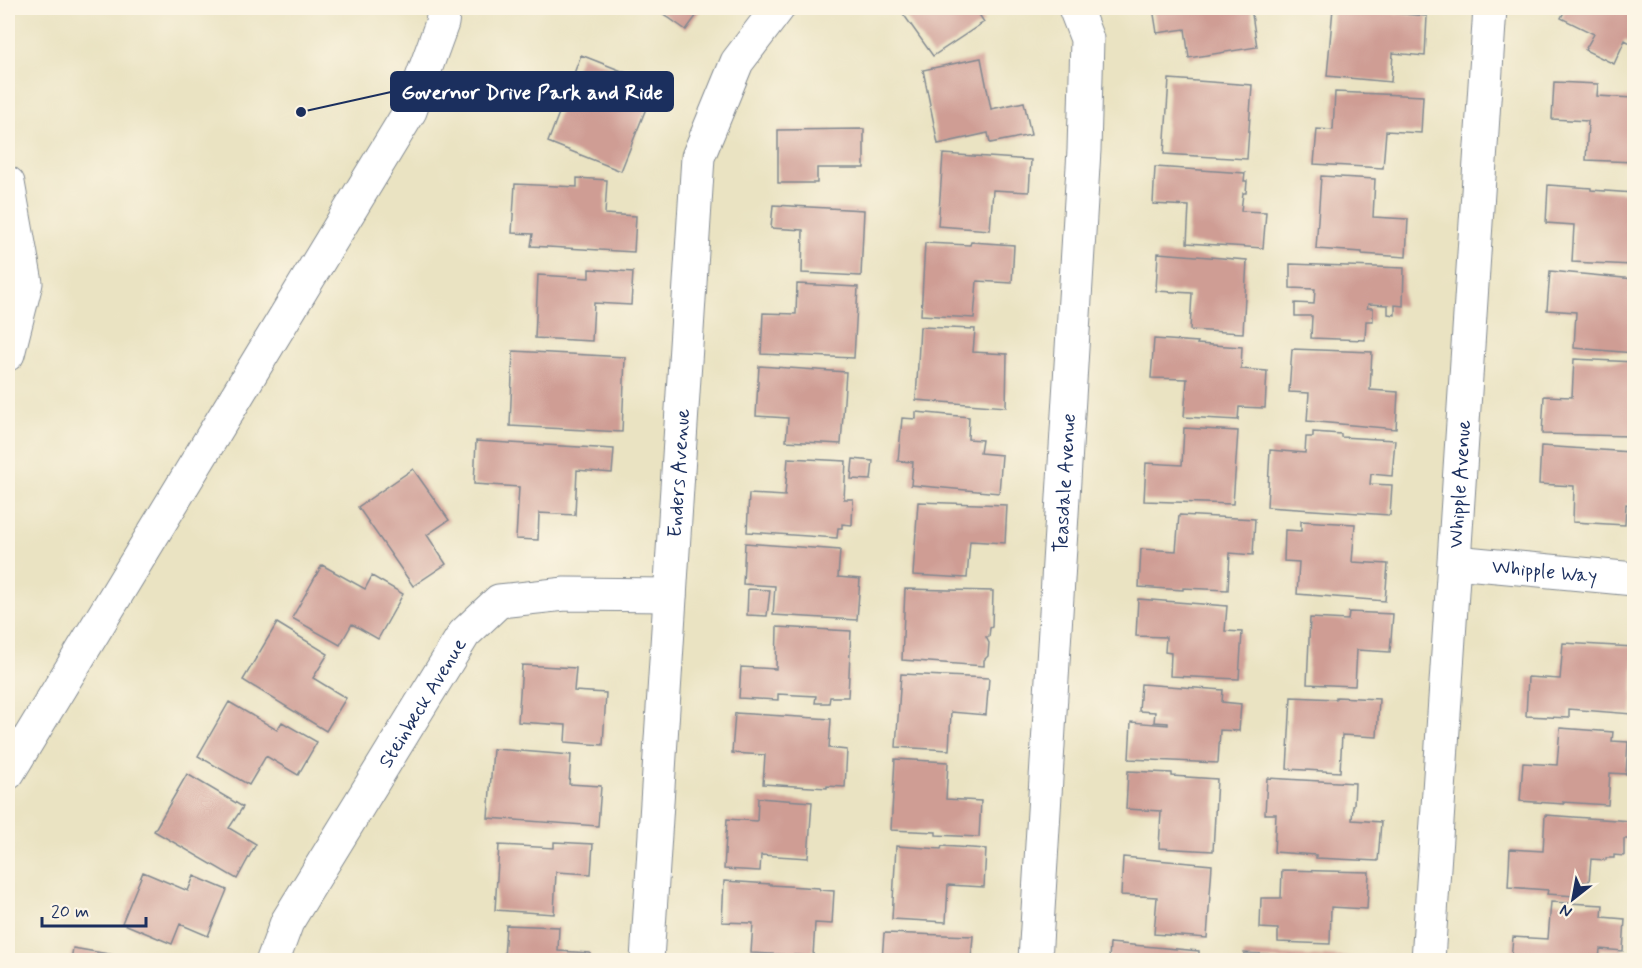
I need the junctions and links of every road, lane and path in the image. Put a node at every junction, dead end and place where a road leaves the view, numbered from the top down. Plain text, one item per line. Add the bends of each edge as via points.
1 (444, 8) edge
2 (778, 8) edge
3 (1075, 8) edge
4 (1490, 8) edge
5 (8, 183) edge
6 (8, 354) edge
7 (1455, 562) junction
8 (1635, 579) edge
9 (670, 595) junction
10 (8, 773) edge
11 (273, 960) edge
12 (647, 960) edge
13 (1035, 960) edge
14 (1428, 960) edge

1 - 10 main road via 410,111
2 - 9 main road, Enders Avenue via 737,62 698,157
3 - 13 main road, Teasdale Avenue via 1087,39 1084,150
4 - 7 main road, Whipple Avenue
5 - 6 main road via 26,283
7 - 8 main road, Whipple Way
7 - 14 main road, Whipple Avenue
9 - 11 main road, Steinbeck Avenue via 565,594 499,601 464,634 287,922
9 - 12 main road, Enders Avenue

